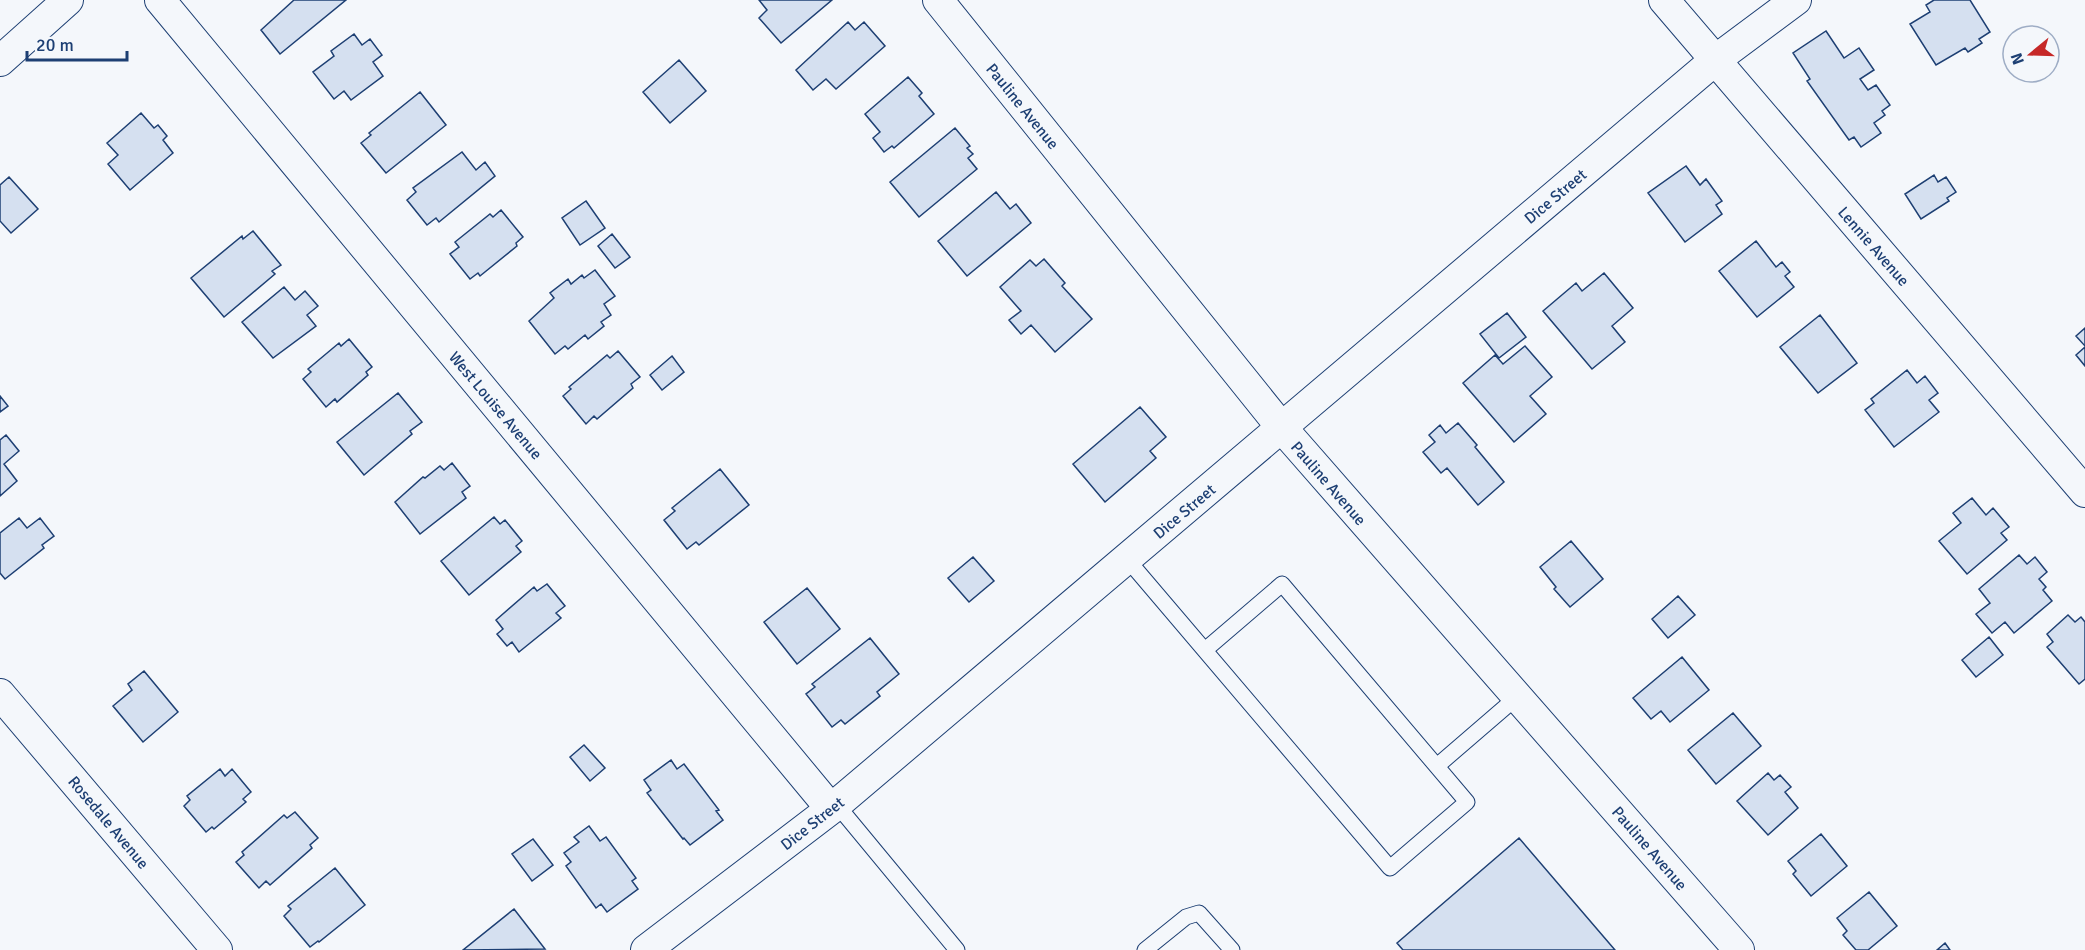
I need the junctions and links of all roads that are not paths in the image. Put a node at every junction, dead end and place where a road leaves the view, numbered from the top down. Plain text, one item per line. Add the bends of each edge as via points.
1 (69, 0) edge
2 (160, 0) edge
3 (938, 0) edge
4 (1664, 0) edge
5 (1796, 0) edge
6 (0, 61) edge
7 (1714, 61) junction
8 (1282, 428) junction
9 (2085, 492) edge
10 (1127, 559) junction
11 (1205, 650) junction
12 (0, 694) edge
13 (1517, 697) junction
14 (1437, 766) junction
15 (834, 807) junction
16 (217, 950) edge
17 (646, 950) edge
18 (957, 950) edge
19 (1145, 950) edge
20 (1232, 950) edge
21 (1739, 950) edge

1 - 6 street
2 - 15 street, West Louise Avenue
3 - 8 street, Pauline Avenue
4 - 7 street, Lennie Avenue
5 - 7 street, Dice Street
7 - 8 street, Dice Street
7 - 9 street, Lennie Avenue
8 - 10 street, Dice Street
8 - 13 street, Pauline Avenue
10 - 11 lane
10 - 15 street, Dice Street
11 - 14 lane via 1282,584
11 - 14 lane via 1390,868 1467,802
12 - 16 street, Rosedale Avenue
13 - 14 lane
13 - 21 street, Pauline Avenue
15 - 17 street, Dice Street
15 - 18 lane
19 - 20 lane via 1186,917 1199,913

